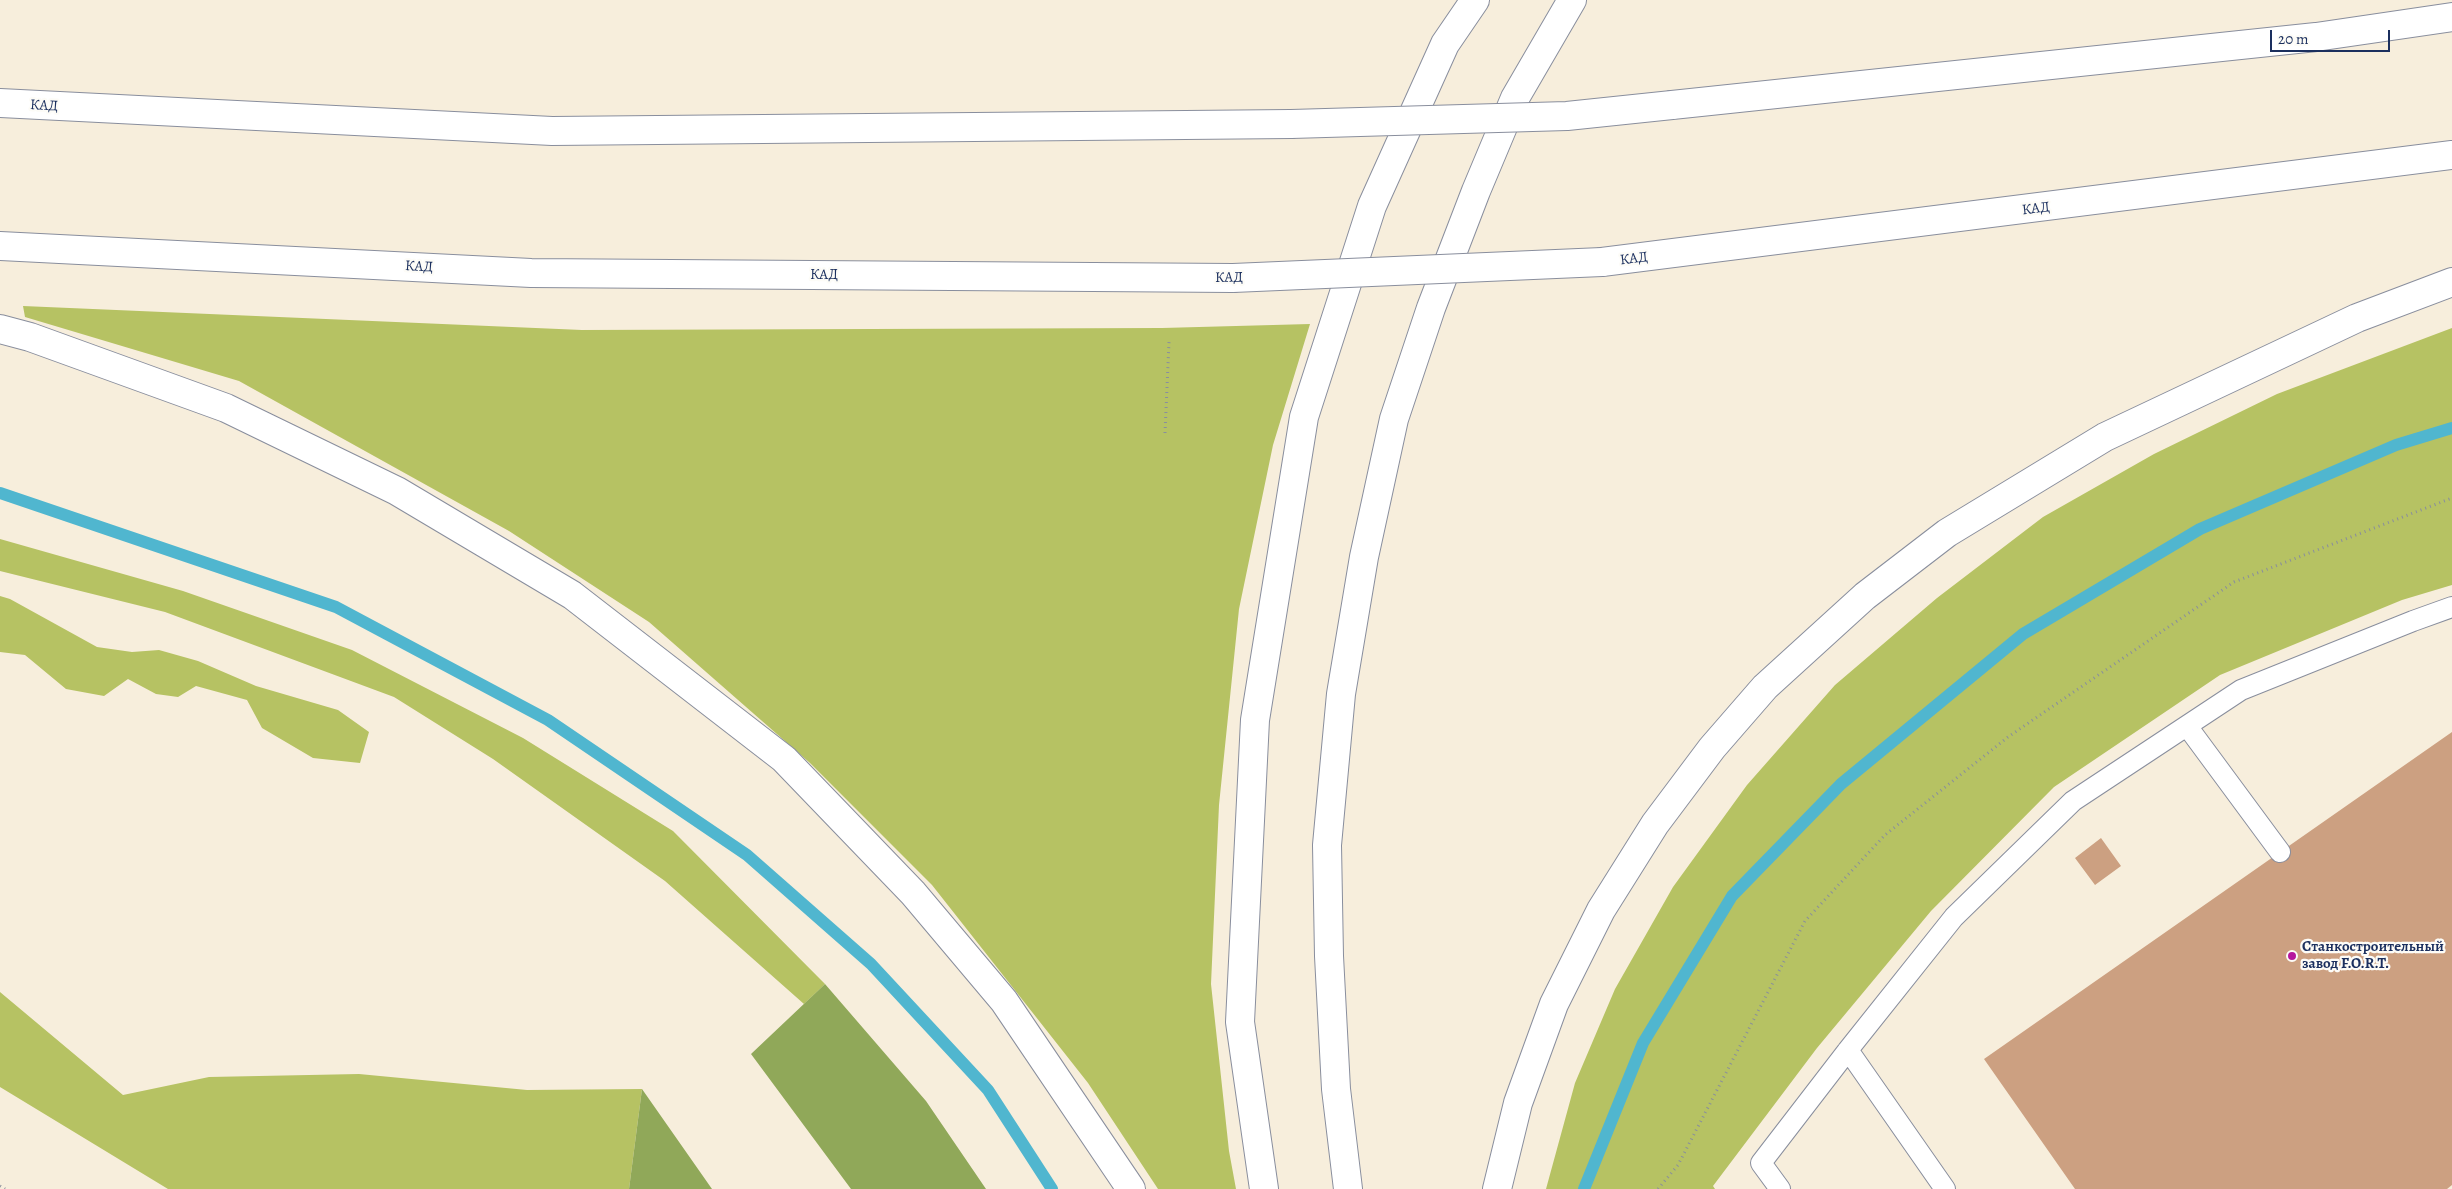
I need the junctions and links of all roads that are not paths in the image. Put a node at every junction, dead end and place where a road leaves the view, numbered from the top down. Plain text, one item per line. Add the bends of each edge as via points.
1 (1474, 0) edge
2 (1572, 0) edge
3 (2452, 3) edge
4 (2452, 17) edge
5 (2316, 37) junction
6 (0, 103) edge
7 (2452, 155) edge
8 (0, 246) edge
9 (2452, 282) edge
10 (0, 330) edge
11 (2452, 607) edge
12 (2187, 726) junction
13 (2280, 852) dead end
14 (1848, 1050) junction
15 (1131, 1189) edge
16 (1264, 1189) edge
17 (1348, 1189) edge
18 (1497, 1189) edge
19 (1780, 1189) edge
20 (1945, 1189) edge

1 - 16 main road via 1445,44 1372,206 1304,417 1255,720 1240,1022
2 - 17 main road via 1515,98 1431,308 1394,418 1364,556 1341,694 1327,845 1336,1088
3 - 5 main road
4 - 5 main road, КАД
5 - 6 main road, КАД, bridge via 1567,116 1291,124 552,131
7 - 8 main road, КАД, bridge via 1602,262 1233,278 531,273
9 - 18 main road via 2357,318 2105,436 1947,533 1866,596 1765,687 1712,748 1655,824 1601,910 1554,1004 1518,1103
10 - 15 main road via 30,337 226,408 397,492 572,595 784,759 913,892 1004,1001
11 - 12 lane via 2240,690
12 - 13 lane
12 - 14 lane via 2073,801 1954,917
14 - 19 lane via 1761,1163
14 - 20 lane

